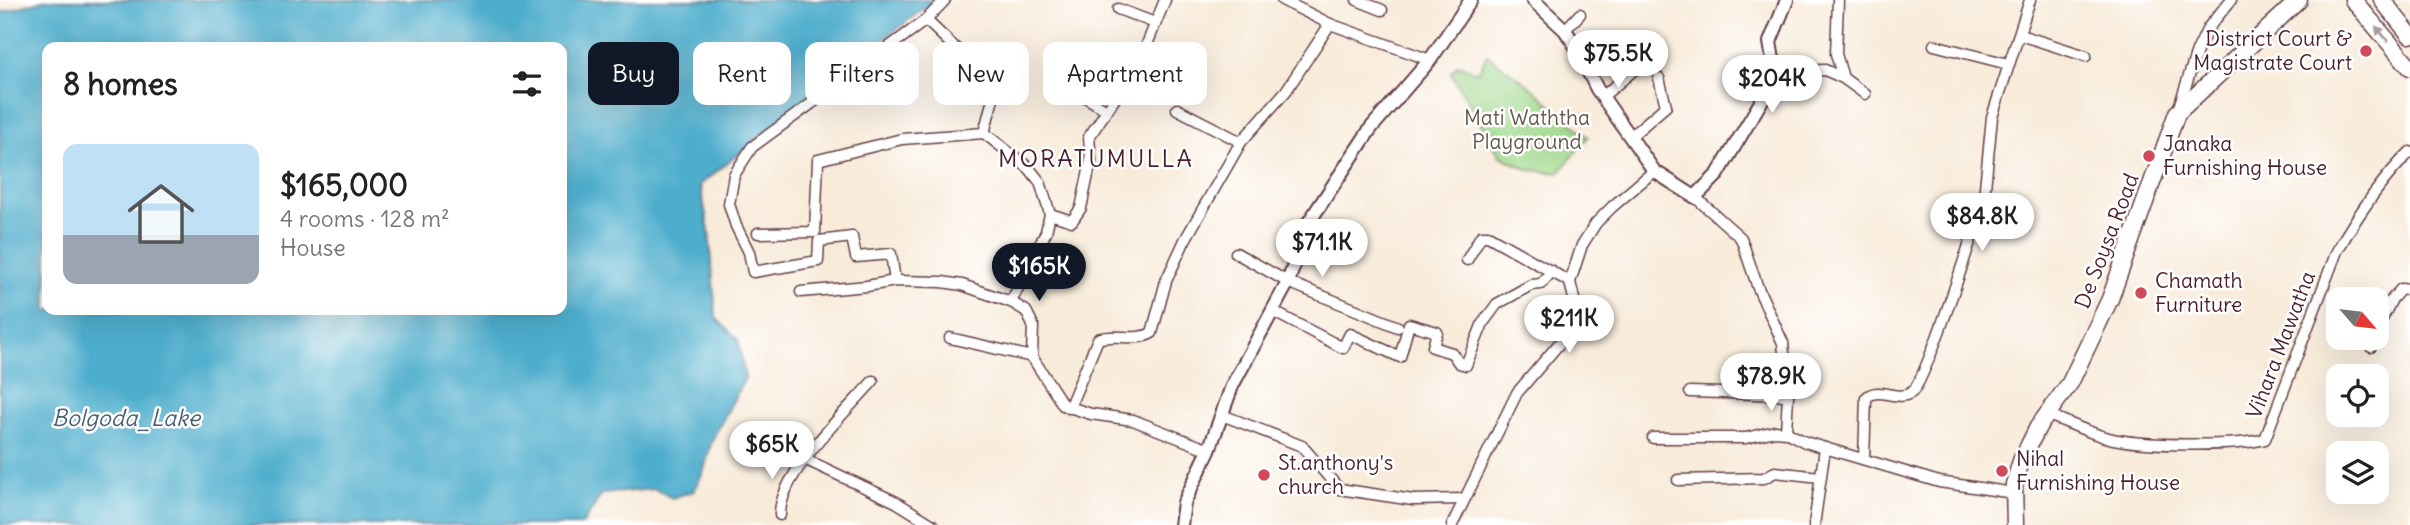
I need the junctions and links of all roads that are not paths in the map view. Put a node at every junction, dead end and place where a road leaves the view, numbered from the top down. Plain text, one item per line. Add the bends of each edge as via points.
1 (945, 0) edge
2 (1165, 0) edge
3 (1282, 0) edge
4 (1357, 0) edge
5 (1471, 0) edge
6 (1533, 0) edge
7 (1787, 0) edge
8 (1838, 0) edge
9 (2030, 0) edge
10 (2231, 0) edge
11 (2353, 0) edge
12 (2382, 0) edge
13 (2300, 2) edge
14 (1118, 9) dead end
15 (1382, 10) dead end
16 (1580, 14) dead end
17 (926, 20) junction
18 (1155, 23) junction
19 (1330, 24) junction
20 (1565, 30) junction
21 (2020, 35) junction
22 (2410, 35) edge
23 (1934, 45) dead end
24 (2085, 56) dead end
25 (1648, 58) dead end
26 (1430, 60) junction
27 (1773, 60) junction
28 (2008, 64) junction
29 (2410, 68) edge
30 (1659, 78) dead end
31 (1843, 78) junction
32 (1865, 94) dead end
33 (1602, 97) junction
34 (1098, 105) edge
35 (1177, 109) dead end
36 (1107, 110) junction
37 (2177, 113) junction
38 (985, 133) junction
39 (1630, 137) junction
40 (1241, 142) junction
41 (2410, 152) edge
42 (1654, 172) junction
43 (1696, 198) junction
44 (1050, 214) junction
45 (758, 233) dead end
46 (1236, 253) dead end
47 (1467, 260) dead end
48 (1552, 271) junction
49 (895, 281) junction
50 (1288, 282) junction
51 (1570, 282) junction
52 (2410, 290) edge
53 (801, 292) dead end
54 (1012, 302) junction
55 (2389, 305) edge
56 (1273, 312) junction
57 (1398, 327) dead end
58 (950, 338) dead end
59 (1032, 357) junction
60 (873, 381) dead end
61 (1690, 392) dead end
62 (1788, 395) junction
63 (1069, 408) junction
64 (1222, 415) junction
65 (2048, 415) junction
66 (1786, 432) junction
67 (1653, 438) dead end
68 (779, 447) dead end
69 (1825, 448) junction
70 (1209, 450) junction
71 (1864, 458) junction
72 (804, 459) junction
73 (1819, 477) junction
74 (1678, 480) dead end
75 (2014, 494) junction
76 (1464, 499) junction
77 (780, 514) dead end
78 (933, 525) edge
79 (1181, 525) edge
80 (1452, 525) edge
81 (1814, 525) edge
82 (2015, 525) edge

1 - 17 street
2 - 18 street
3 - 19 street via 1310,7
4 - 15 street
5 - 26 street
6 - 20 street
7 - 27 street via 1770,41
8 - 31 street via 1836,54
9 - 21 street
10 - 37 street via 2208,28 2197,51
29 -> 11 main road
12 - 22 main road
13 - 37 main road, De Soysa Road
14 - 18 street
16 - 20 street
17 - 38 street via 996,88
17 - 49 street via 752,147 734,175 729,204 753,272 818,261 819,241 852,237 856,257 891,254
18 - 36 street via 1139,64
19 - 26 street
19 - 40 street via 1286,92
20 - 33 street
21 - 24 street
21 - 28 street
23 - 28 street
25 - 33 street
26 - 50 street via 1371,128 1309,222
27 - 31 street
27 - 43 street via 1765,95 1718,174
28 - 71 street via 1992,117 1980,211 1920,381 1902,396 1875,393 1866,398
30 - 39 street via 1666,106
31 - 32 street
33 - 39 street
34 - 36 street
35 - 40 street
36 - 44 street via 1089,137 1091,161 1081,208 1072,220
37 - 65 main road, De Soysa Road via 2110,299 2070,383
38 - 44 street via 1029,168 1040,182
38 - 45 street via 902,139 818,160 815,232
39 - 42 street
40 - 63 street via 1185,240 1166,281 1152,333 1098,338
41 - 65 street, Vihara Mawatha via 2352,224 2337,251 2265,439 2201,444 2133,442 2111,439
42 - 43 street
42 - 51 street via 1596,223 1582,245
43 - 62 street via 1741,238 1783,343
44 - 54 street
46 - 50 street
47 - 48 street via 1480,236 1488,236
48 - 51 street
48 - 56 street via 1541,284 1497,304 1483,323 1466,365 1452,353 1433,347 1437,332 1409,324 1400,357 1350,334 1343,348
49 - 53 street
49 - 54 street via 952,284
50 - 56 street
50 - 57 street
51 - 76 street via 1573,319 1563,339 1517,393
52 - 55 street via 2401,289
54 - 59 street via 1026,311 1033,325
56 - 64 street via 1232,386
58 - 59 street
59 - 63 street
60 - 72 street
61 - 62 street
62 - 66 street
63 - 70 street via 1133,420
64 - 70 street
64 - 76 street via 1302,446 1339,489 1413,500
65 - 75 main road, De Soysa Road via 2026,450
66 - 67 street via 1746,438
66 - 69 street
68 - 72 street
69 - 71 street
69 - 73 street
70 - 79 street via 1184,503
71 - 75 street via 1939,482
72 - 77 street via 782,496
72 - 78 street via 896,502
73 - 74 street via 1775,472 1763,478
73 - 81 street
75 - 82 main road, De Soysa Road
76 - 80 street

